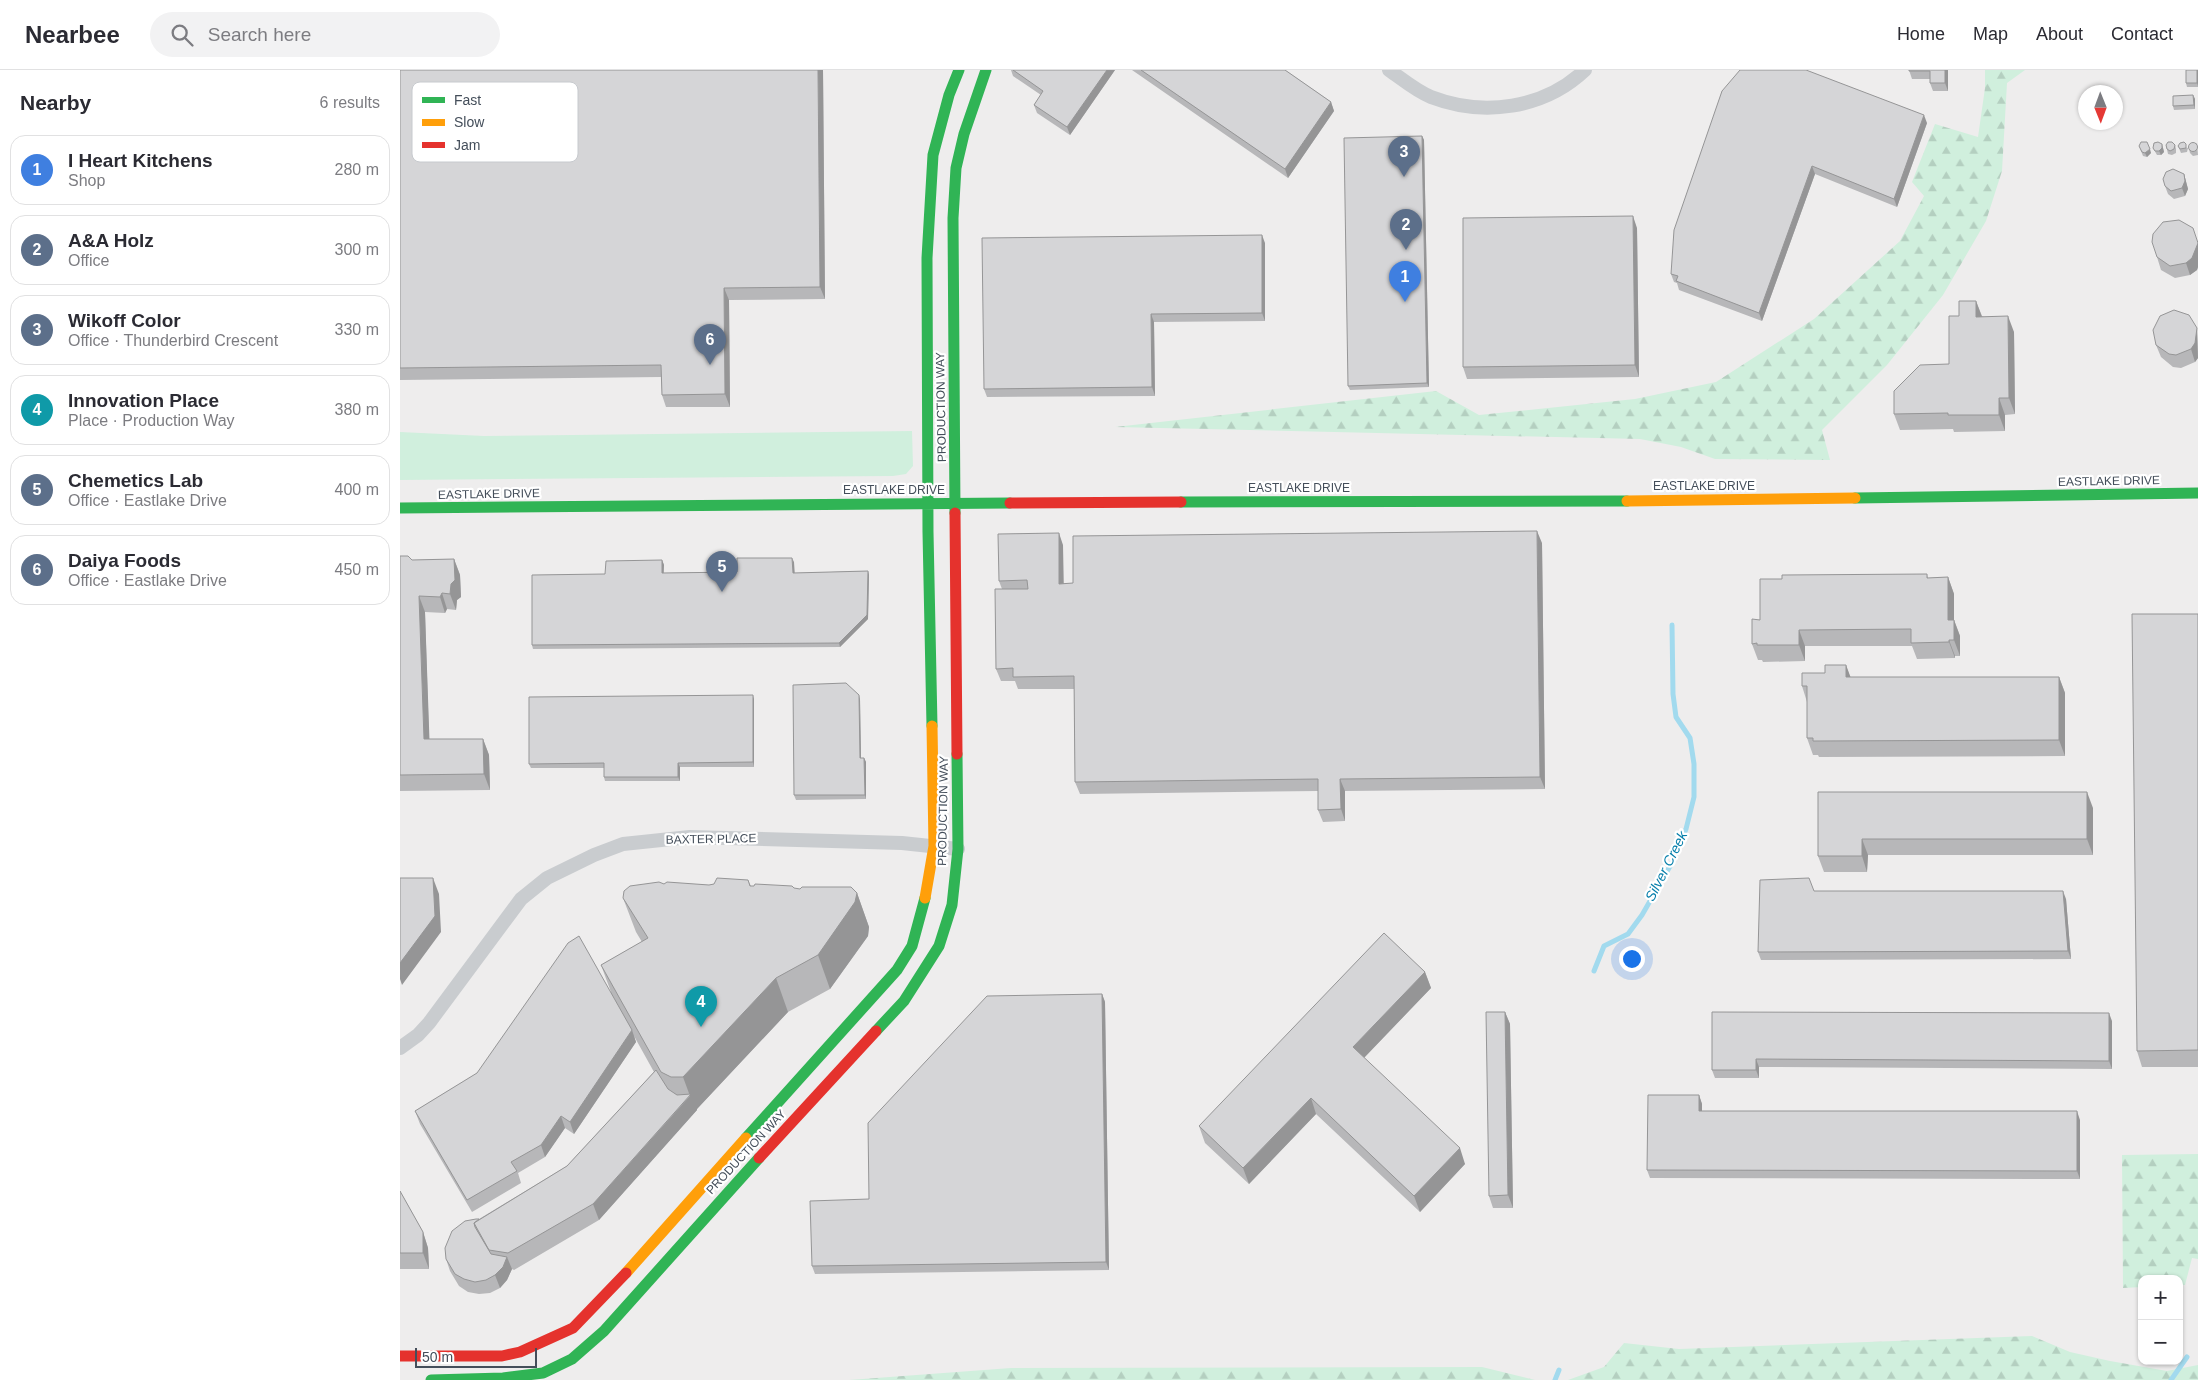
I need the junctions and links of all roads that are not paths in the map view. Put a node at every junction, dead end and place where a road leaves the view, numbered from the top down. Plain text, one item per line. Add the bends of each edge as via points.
1 (959, 70) edge
2 (986, 70) edge
3 (1389, 70) edge
4 (1585, 70) edge
5 (2198, 493) edge
6 (928, 503) junction
7 (955, 503) junction
8 (400, 508) edge
9 (934, 846) junction
10 (958, 849) junction
11 (400, 1048) edge
12 (520, 1352) junction
13 (400, 1356) edge
14 (502, 1356) junction
15 (503, 1379) edge
16 (519, 1379) edge
17 (431, 1380) edge

1 - 6 street, PRODUCTION WAY via 939,128 931,174 927,258
2 - 7 street, PRODUCTION WAY via 956,168 953,218
3 - 4 street via 1431,97 1474,107 1500,108 1545,96 1566,86
5 - 7 street, EASTLAKE DRIVE via 1694,501
6 - 7 street, EASTLAKE DRIVE
6 - 8 street, EASTLAKE DRIVE
6 - 9 street, PRODUCTION WAY
7 - 10 street, PRODUCTION WAY
9 - 10 street, BAXTER PLACE
9 - 11 street, BAXTER PLACE via 848,840 690,837 623,844 547,878 521,899 429,1024
9 - 12 street, PRODUCTION WAY via 912,946 897,970 815,1058 641,1257 573,1328
10 - 16 street, PRODUCTION WAY via 952,906 939,946 904,1001 695,1227 604,1331 572,1359 543,1373
12 - 14 street, PRODUCTION WAY
12 - 16 street
13 - 14 street, PRODUCTION WAY
14 - 15 street
15 - 16 street, PRODUCTION WAY
15 - 17 street, PRODUCTION WAY

